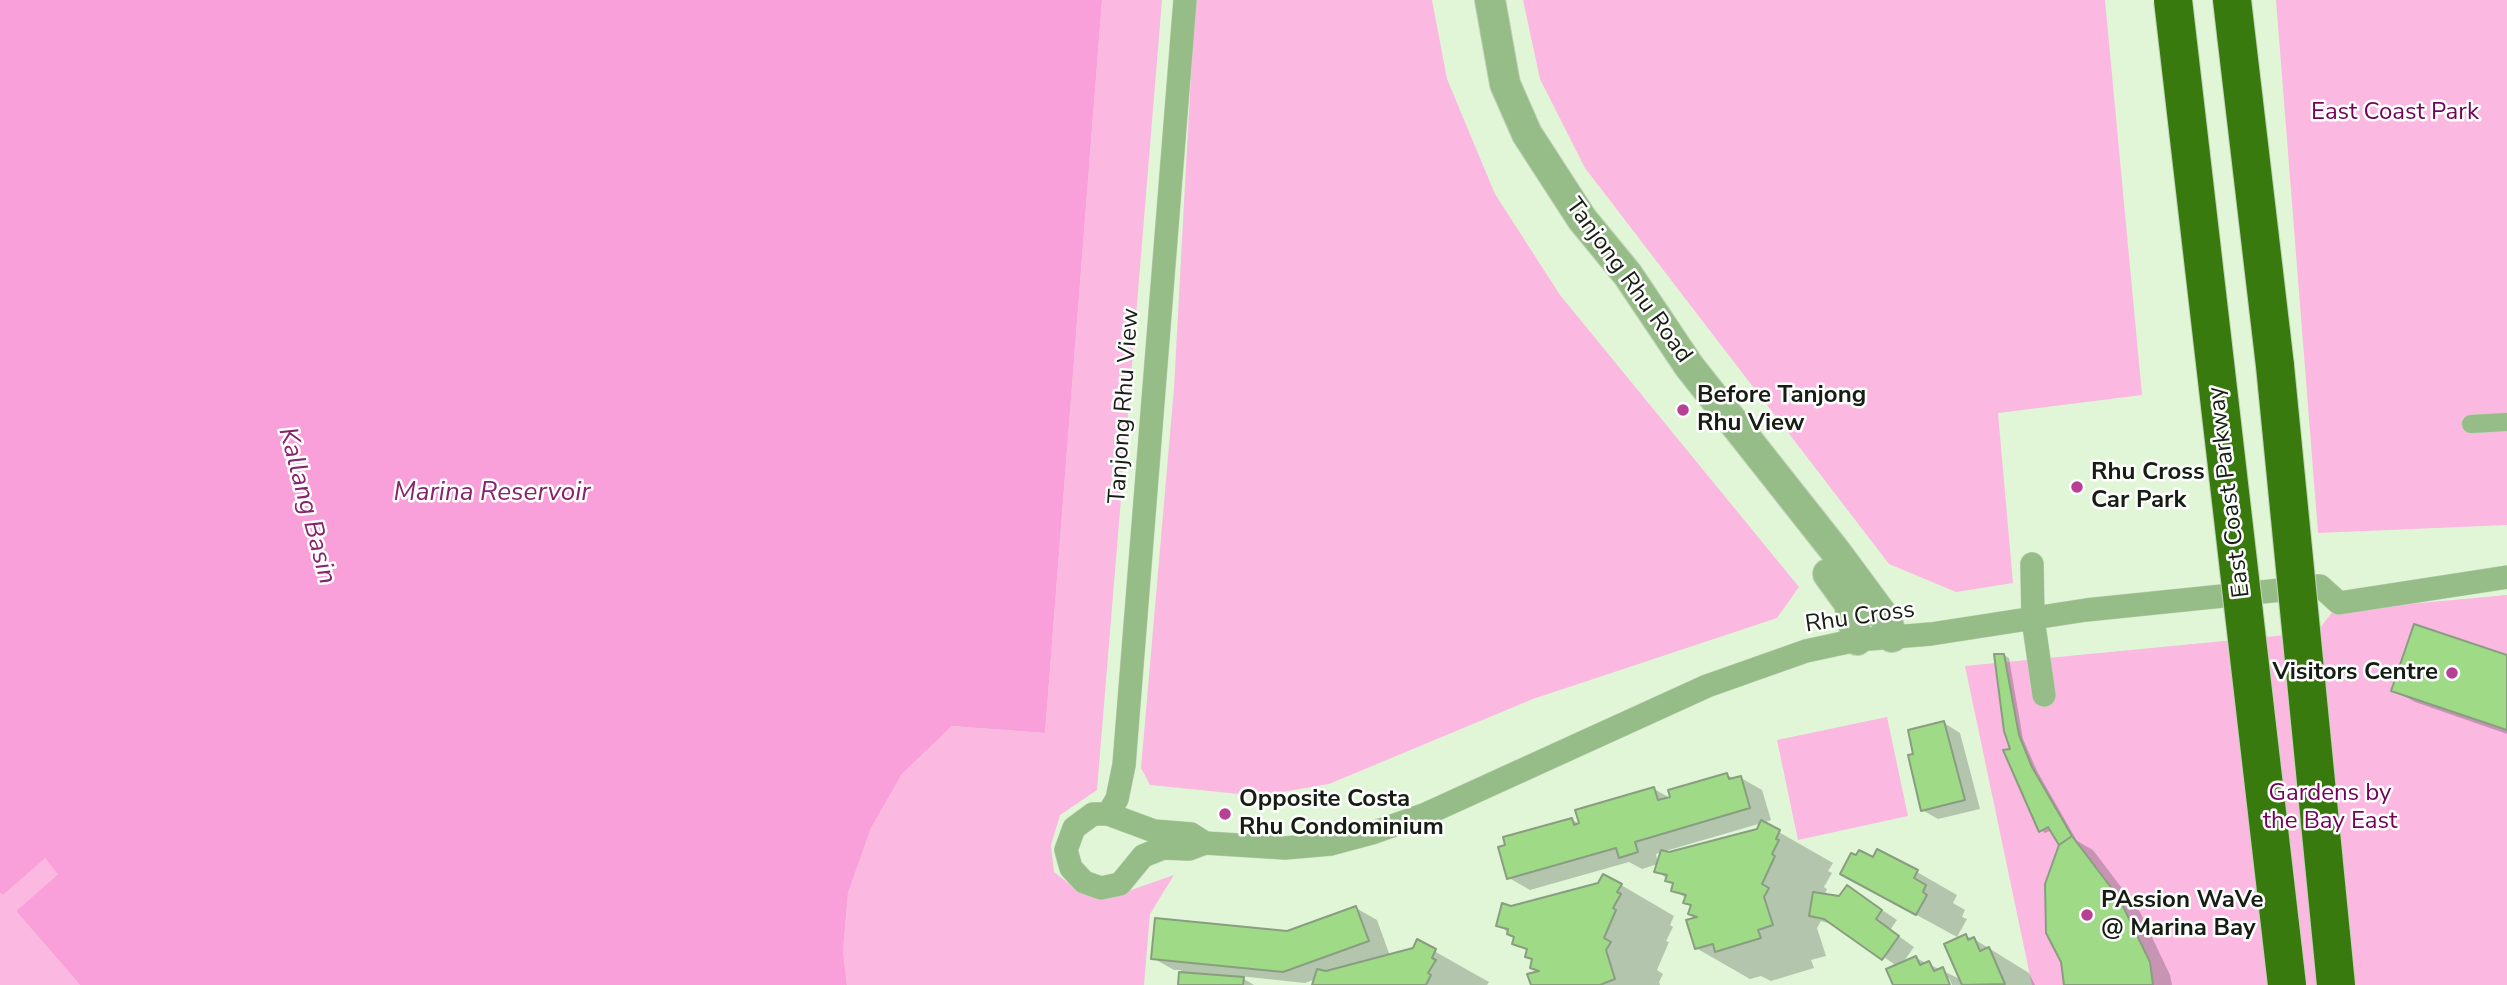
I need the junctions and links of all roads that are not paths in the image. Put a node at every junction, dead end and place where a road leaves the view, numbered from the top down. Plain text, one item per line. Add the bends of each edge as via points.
1 (1185, 0) edge
2 (1476, 0) edge
3 (1490, 0) edge
4 (2173, 0) edge
5 (2232, 0) edge
6 (2506, 422) edge
7 (2472, 424) dead end
8 (2032, 564) dead end
9 (2507, 577) edge
10 (2033, 619) junction
11 (1892, 637) junction
12 (1857, 640) junction
13 (2044, 695) dead end
14 (1108, 814) junction
15 (1205, 843) junction
16 (2287, 985) edge
17 (2336, 985) edge

1 - 14 street, Tanjong Rhu View via 1124,765 1117,799
2 - 12 street, Tanjong Rhu Road via 1488,78 1520,157 1662,359 1849,603
3 - 11 street, Tanjong Rhu Road via 1505,84 1527,134 1582,219 1628,275 1689,366 1836,552 1887,621
4 - 16 highway, East Coast Parkway, bridge
5 - 17 highway, bridge
6 - 7 street
8 - 10 street
9 - 10 street, Rhu Cross via 2339,603 2320,586 2098,608
10 - 11 street, Rhu Cross
10 - 13 street
11 - 12 street, Rhu Cross
12 - 15 street, Rhu Cross via 1806,651 1707,686 1426,814 1372,833 1331,845 1285,848
14 - 15 street, Rhu Cross via 1154,831 1191,834
14 - 15 street, Rhu Cross via 1093,814 1074,828 1066,850 1071,868 1084,882 1101,888 1120,884 1143,856 1163,848 1189,849

